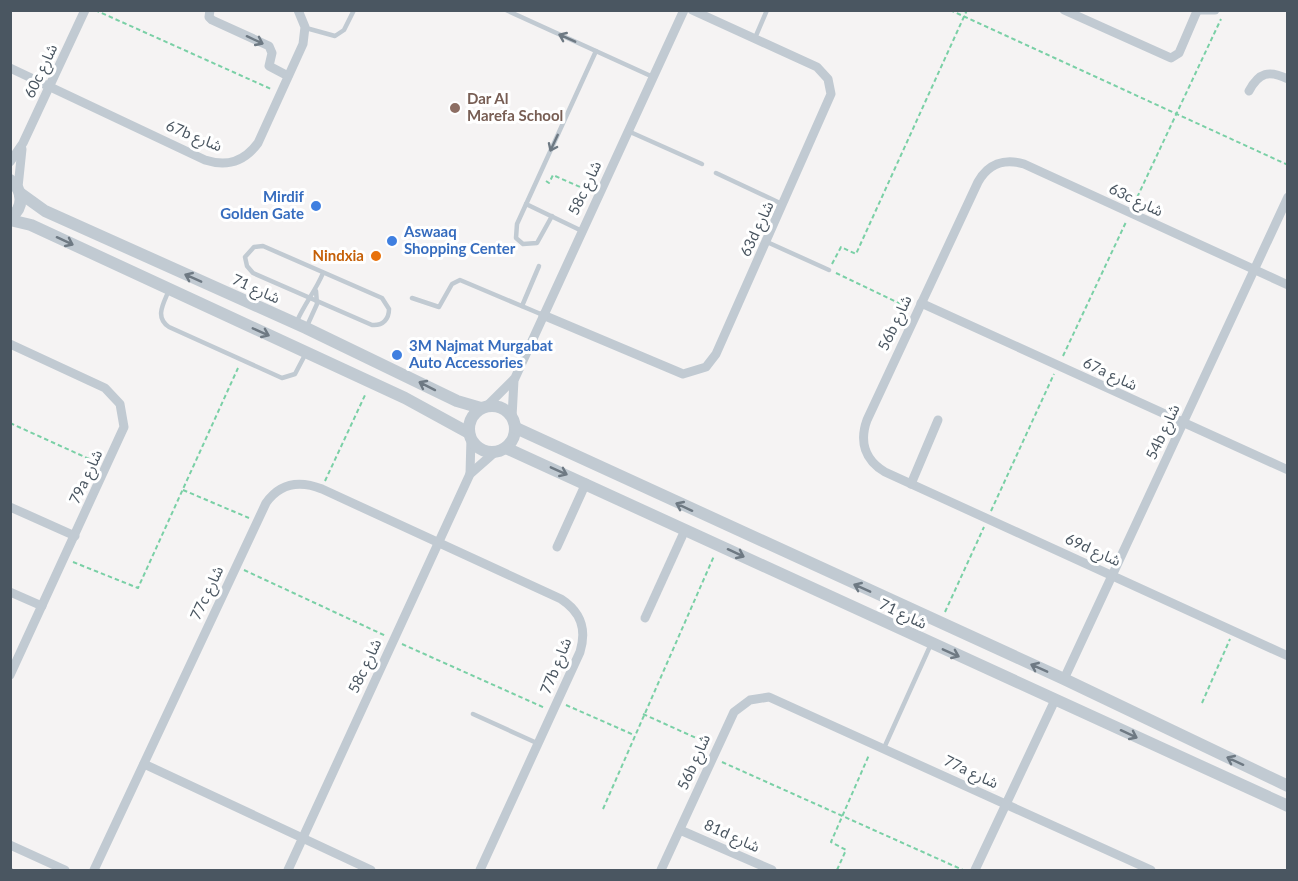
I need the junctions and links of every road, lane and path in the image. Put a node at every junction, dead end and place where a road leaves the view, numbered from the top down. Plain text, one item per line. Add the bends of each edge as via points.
1 (86, 10) edge
2 (95, 10) edge
3 (210, 10) edge
4 (298, 10) edge
5 (354, 10) edge
6 (506, 10) edge
7 (684, 10) edge
8 (692, 10) edge
9 (767, 10) edge
10 (950, 10) edge
11 (967, 10) edge
12 (1064, 10) edge
13 (1215, 10) edge
14 (1224, 10) edge
15 (1197, 11) edge
16 (964, 17) junction
17 (305, 27) junction
18 (755, 38) junction
19 (596, 51) junction
20 (10, 68) edge
21 (288, 76) junction
22 (652, 77) junction
23 (1287, 79) edge
24 (50, 87) junction
25 (1249, 91) dead end
26 (280, 93) junction
27 (1177, 113) junction
28 (628, 131) junction
29 (23, 143) junction
30 (10, 162) edge
31 (702, 164) dead end
32 (1287, 165) edge
33 (716, 173) dead end
34 (538, 177) junction
35 (978, 182) joint
36 (16, 187) edge
37 (1287, 197) edge
38 (596, 200) junction
39 (526, 204) junction
40 (784, 205) junction
41 (1129, 214) junction
42 (552, 216) junction
43 (10, 219) edge
44 (582, 231) junction
45 (767, 243) junction
46 (539, 266) dead end
47 (829, 270) junction
48 (1254, 270) junction
49 (324, 273) junction
50 (1287, 285) edge
51 (169, 290) junction
52 (316, 291) junction
53 (309, 297) junction
54 (412, 298) dead end
55 (318, 301) junction
56 (522, 306) junction
57 (919, 307) junction
58 (543, 315) junction
59 (301, 326) junction
60 (10, 344) edge
61 (306, 352) junction
62 (241, 360) junction
63 (1058, 366) junction
64 (515, 378) junction
65 (371, 382) junction
66 (484, 407) junction
67 (939, 420) dead end
68 (514, 422) junction
69 (10, 423) edge
70 (1183, 424) junction
71 (470, 435) junction
72 (500, 450) junction
73 (107, 467) junction
74 (1287, 470) edge
75 (885, 472) joint
76 (470, 474) junction
77 (586, 483) junction
78 (911, 484) junction
79 (322, 489) junction
80 (183, 490) junction
81 (10, 507) edge
82 (987, 519) junction
83 (257, 521) junction
84 (686, 530) junction
85 (75, 536) junction
86 (439, 543) junction
87 (719, 545) junction
88 (557, 547) dead end
89 (65, 558) junction
90 (1113, 576) junction
91 (10, 592) edge
92 (42, 606) junction
93 (645, 618) dead end
94 (939, 623) junction
95 (1233, 631) junction
96 (931, 643) junction
97 (1287, 656) edge
98 (10, 675) edge
99 (1064, 679) junction
100 (779, 700) joint
101 (1055, 700) junction
102 (558, 702) junction
103 (1202, 703) dead end
104 (473, 714) dead end
105 (643, 714) junction
106 (634, 735) junction
107 (539, 744) junction
108 (874, 744) junction
109 (884, 748) junction
110 (712, 758) junction
111 (144, 764) junction
112 (1287, 786) edge
113 (1006, 804) junction
114 (1287, 806) edge
115 (603, 809) dead end
116 (842, 816) junction
117 (680, 830) junction
118 (301, 838) junction
119 (10, 845) edge
120 (62, 870) edge
121 (94, 870) edge
122 (288, 870) edge
123 (371, 870) edge
124 (480, 870) edge
125 (661, 870) edge
126 (772, 870) edge
127 (837, 870) edge
128 (963, 870) edge
129 (975, 870) edge
130 (1151, 870) edge

1 - 24 street, 60c شارع
2 - 26 path
3 -> 21 street via 212,20 269,46 269,66
4 - 17 street
5 - 17 lane via 344,30 335,36
19 -> 6 lane
7 - 22 street, 58c شارع
8 - 18 street, 63d شارع
9 - 18 lane
10 - 16 path
11 - 16 path
12 - 15 street via 1171,58 1179,53
13 - 15 street
14 - 27 path
16 - 27 path
16 - 47 path via 856,254 841,247
17 - 21 street, 67b شارع via 303,44
18 - 40 street, 63d شارع via 817,67 831,86 827,110
19 - 22 lane
19 -> 34 lane
20 - 24 street, 67b شارع
21 - 26 street, 67b شارع
22 - 28 street, 58c شارع
23 - 25 street via 1275,73 1263,74
24 - 26 street, 67b شارع via 205,160 225,164 252,151
24 - 29 street, 60c شارع
27 - 32 path
27 - 41 path
28 - 31 lane
28 - 38 street, 58c شارع
29 - 30 street, 60c شارع
29 - 36 street, 60c شارع
33 - 40 lane
34 - 38 path via 549,183 552,175 589,191 586,196
34 - 39 lane
35 - 41 street, 63c شارع via 997,163 1015,161
35 - 57 street, 56b شارع
36 - 43 street via 20,206
59 -> 36 street, شارع 71 via 45,211
37 - 48 street, 54b شارع
38 - 44 street, 58c شارع
39 - 42 lane
39 - 42 lane via 515,228 516,238 523,244 537,243
40 - 45 street, 63d شارع
41 - 48 street, 63c شارع
41 - 63 path
42 - 44 lane
43 -> 51 street via 31,225
44 - 58 street, 58c شارع
45 - 47 lane
45 - 58 street, 63d شارع via 716,354 706,367 691,374 675,372
46 - 56 lane
47 - 57 path
48 - 50 street, 63c شارع
48 - 70 street, 54b شارع
49 - 52 lane
49 - 53 lane via 263,246 247,253 245,262 252,273
49 - 55 lane via 382,298 389,314 385,322 372,325
51 -> 61 street
51 - 62 lane via 160,312 165,325
52 - 53 lane
52 - 55 lane
53 - 55 lane
53 - 59 lane
54 - 56 lane via 439,307 452,284 460,280
55 - 59 lane
56 - 58 lane
57 - 63 street, 67a شارع
57 - 75 street, 56b شارع via 862,437 866,454
58 - 64 street, 58c شارع
66 -> 59 street, شارع 71 via 457,401
60 - 73 street, 79a شارع via 113,395 120,404 124,426
61 - 62 lane via 298,370 287,378
61 - 65 street
62 - 80 path
63 - 70 street, 67a شارع
63 - 82 path
64 - 66 street, 58c شارع
64 - 68 street, 58c شارع
65 - 71 street
65 - 79 path
66 - 68 street via 498,406
66 - 71 street via 470,421
67 - 78 street
68 - 72 street via 513,439
94 -> 68 street, شارع 71
69 - 73 path
70 - 74 street, 67a شارع
70 - 90 street, 54b شارع
71 - 72 street via 478,447
71 - 76 street, 58c شارع
72 - 76 street, 58c شارع
72 -> 77 street, شارع 71
73 - 85 street, 79a شارع
75 - 78 street, 69d شارع
76 - 86 street, 58c شارع
77 - 84 street, شارع 71
77 - 88 street
78 - 82 street, 69d شارع
79 - 83 street, 77c شارع via 301,483 280,488
79 - 86 street, 77c شارع
80 - 83 path
80 - 89 path via 138,588
81 - 85 street
82 - 90 street, 69d شارع
82 - 94 path
83 - 111 street, 77c شارع
84 - 87 street, شارع 71
84 - 93 street
85 - 89 street, 79a شارع
86 - 102 street, 77b شارع via 561,599 576,612 584,632 583,642
86 - 118 street, 58c شارع
87 -> 96 street, شارع 71
87 - 105 path
89 - 92 street, 79a شارع
90 - 95 street, 69d شارع
90 - 99 street, 54b شارع
91 - 92 street
92 - 98 street, 79a شارع
99 -> 94 street, شارع 71
95 - 97 street, 69d شارع
95 - 103 path
96 -> 101 street, شارع 71
96 - 109 lane
112 -> 99 street, شارع 71
100 - 108 street, 77a شارع
100 - 110 street, 56b شارع via 759,698 741,705 729,720
101 - 113 street
101 -> 114 street, شارع 71
102 - 106 path
102 - 107 street, 77b شارع
104 - 107 lane
105 - 106 path
105 - 110 path via 705,742 700,752
106 - 115 path
107 - 124 street, 77b شارع
108 - 109 street, 77a شارع
108 - 116 path
109 - 113 street, 77a شارع
110 - 116 path
110 - 117 street, 56b شارع
111 - 118 street
111 - 121 street, 77c شارع
113 - 129 street
113 - 130 street, 77a شارع
116 - 127 path via 831,842 846,850
116 - 128 path
117 - 125 street, 56b شارع
117 - 126 street, 81d شارع
118 - 122 street, 58c شارع
118 - 123 street
119 - 120 street

